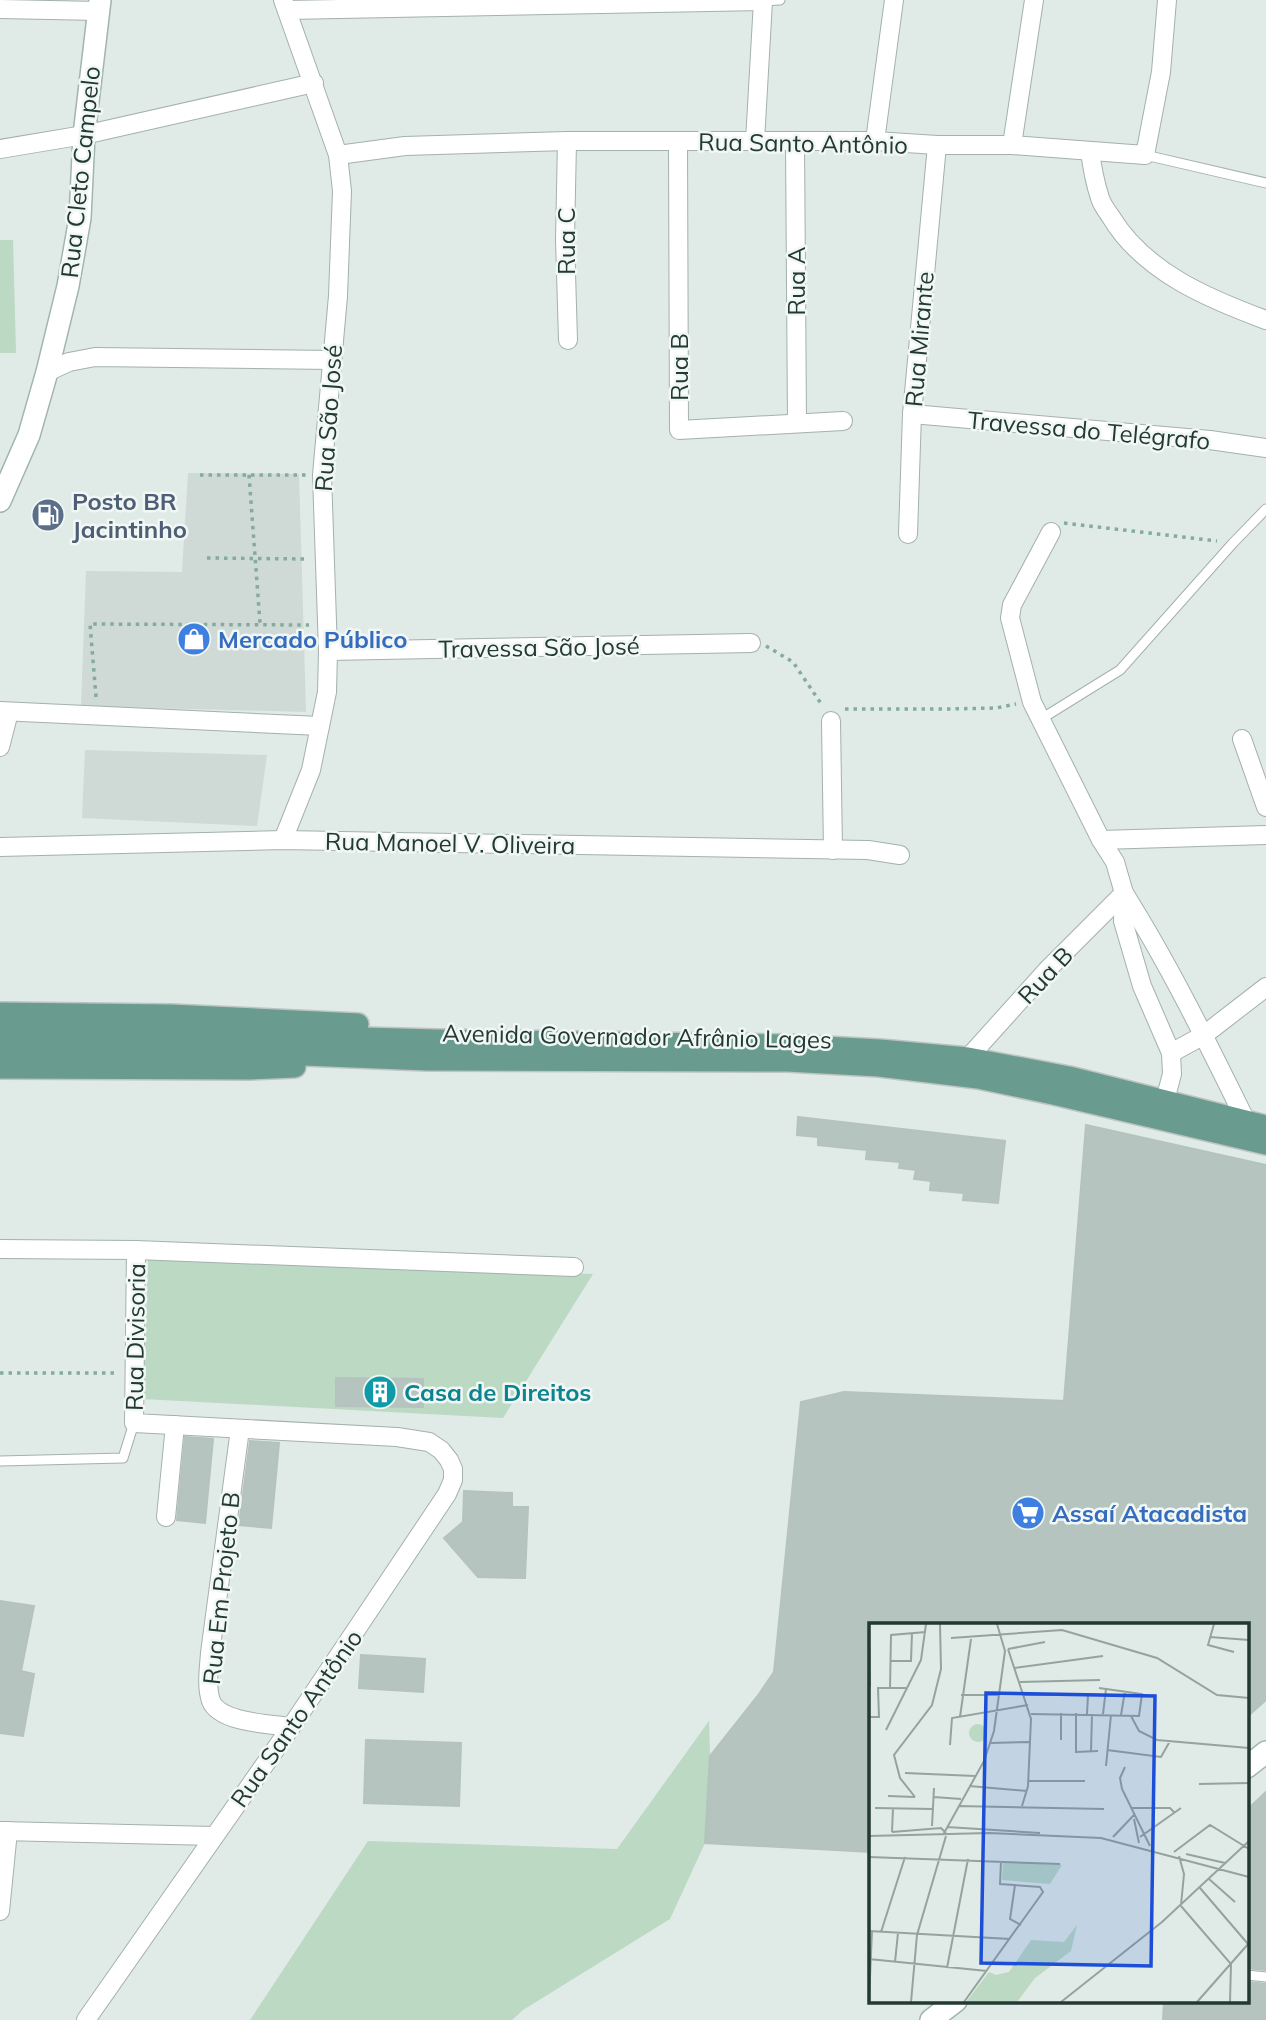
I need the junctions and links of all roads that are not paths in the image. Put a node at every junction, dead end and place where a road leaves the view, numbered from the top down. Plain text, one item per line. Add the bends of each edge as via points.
1 (780, 0) edge
2 (894, 0) edge
3 (1034, 0) edge
4 (1167, 0) edge
5 (763, 1) edge
6 (285, 5) edge
7 (99, 6) edge
8 (0, 9) edge
9 (314, 83) junction
10 (84, 135) junction
11 (567, 141) junction
12 (678, 141) junction
13 (755, 141) junction
14 (794, 141) junction
15 (875, 141) junction
16 (937, 145) junction
17 (1012, 145) junction
18 (0, 149) edge
19 (1090, 150) junction
20 (338, 155) junction
21 (1145, 155) junction
22 (1266, 183) edge
23 (1266, 320) edge
24 (568, 341) dead end
25 (332, 360) junction
26 (47, 372) junction
27 (912, 414) junction
28 (843, 421) dead end
29 (797, 422) junction
30 (1266, 448) edge
31 (0, 501) edge
32 (1266, 509) edge
33 (1051, 532) road end
34 (908, 534) dead end
35 (751, 643) road end
36 (328, 651) junction
37 (4, 712) edge
38 (1041, 719) junction
39 (831, 721) road end
40 (320, 726) junction
41 (1242, 739) dead end
42 (0, 747) edge
43 (1266, 807) edge
44 (1266, 835) edge
45 (284, 840) junction
46 (1101, 840) junction
47 (0, 847) edge
48 (833, 850) junction
49 (900, 855) dead end
50 (1124, 893) junction
51 (1266, 987) edge
52 (0, 1013) edge
53 (0, 1033) edge
54 (1204, 1035) junction
55 (436, 1040) junction
56 (0, 1049) edge
57 (1171, 1053) junction
58 (968, 1058) junction
59 (428, 1060) junction
60 (0, 1068) edge
61 (1166, 1100) junction
62 (1256, 1124) edge
63 (1266, 1144) edge
64 (0, 1249) edge
65 (136, 1250) junction
66 (574, 1267) dead end
67 (134, 1423) junction
68 (175, 1425) junction
69 (240, 1429) junction
70 (0, 1461) edge
71 (166, 1517) dead end
72 (292, 1727) junction
73 (1266, 1752) edge
74 (1248, 1767) edge
75 (4, 1831) edge
76 (214, 1836) junction
77 (0, 1911) edge
78 (1248, 1975) edge
79 (1266, 1977) edge
80 (955, 2002) edge
81 (86, 2020) edge
82 (930, 2020) edge

1 - 5 lane
2 - 15 street
3 - 17 street
4 - 21 street via 1161,72
5 - 6 street
5 - 13 street
6 - 9 street, Rua São José
7 - 8 street
7 - 10 main road, Rua Cleto Campelo
9 - 10 street
9 - 20 street, Rua São José
10 - 18 street
10 - 26 main road, Rua Cleto Campelo via 80,218
11 - 12 street, Rua Santo Antônio
11 - 20 street, Rua Santo Antônio via 405,146
11 - 24 street, Rua C
12 - 13 street, Rua Santo Antônio
12 - 29 street, Rua B via 679,430
13 - 14 street, Rua Santo Antônio
14 - 15 street, Rua Santo Antônio
14 - 29 street, Rua A
15 - 16 street, Rua Santo Antônio
16 - 17 street, Rua Santo Antônio
16 - 27 street, Rua Mirante
17 - 19 street, Rua Santo Antônio
19 - 21 street, Rua Santo Antônio
19 - 23 street via 1101,201 1120,232 1150,262 1190,287
20 - 25 street, Rua São José via 342,191
21 - 22 lane, Rua Santo Antônio
25 - 26 street via 95,357
25 - 36 street, Rua São José via 322,475
26 - 31 main road, Rua Cleto Campelo via 29,435
27 - 30 street, Travessa do Telégrafo
27 - 34 street, Rua Mirante
28 - 29 street, Rua B
32 - 38 lane via 1120,670
33 - 38 street via 1012,605 1010,618 1032,702
35 - 36 street, Travessa São José
36 - 40 street, Rua São José
37 - 40 street
37 - 42 street
38 - 46 street
39 - 48 street
40 - 45 street, Rua São José via 311,770
41 - 43 street
44 - 46 street
45 - 47 street, Rua Manoel V. Oliveira
45 - 48 street, Rua Manoel V. Oliveira
46 - 50 street via 1115,862
48 - 49 street, Rua Manoel V. Oliveira
50 - 54 street
50 - 57 street via 1123,920 1142,986
50 - 58 street, Rua B
51 - 54 street
52 - 55 main road via 282,1019 359,1024
53 - 55 main road, Avenida Governador Afrânio Lages via 107,1031
54 - 57 street
54 - 62 street
55 - 58 main road, Avenida Governador Afrânio Lages via 788,1045
56 - 59 main road, Avenida Governador Afrânio Lages via 176,1050
57 - 61 street
58 - 61 main road, Avenida Governador Afrânio Lages
59 - 60 main road via 250,1069
59 - 63 main road, Avenida Governador Afrânio Lages via 787,1061 879,1066 978,1078
61 - 62 main road, Avenida Governador Afrânio Lages
64 - 65 street
65 - 66 street
65 - 67 street, Rua Divisoria
67 - 68 street
67 - 70 lane via 123,1458
68 - 69 street
68 - 71 street
69 - 72 street, Rua Em Projeto B via 208,1685 218,1711 230,1717
69 - 72 street, Rua Santo Antônio via 429,1441 453,1469 447,1494
72 - 76 street, Rua Santo Antônio
73 - 74 main road
75 - 76 street
75 - 77 street
76 - 81 street, Rua Santo Antônio
78 - 79 lane
80 - 82 main road

